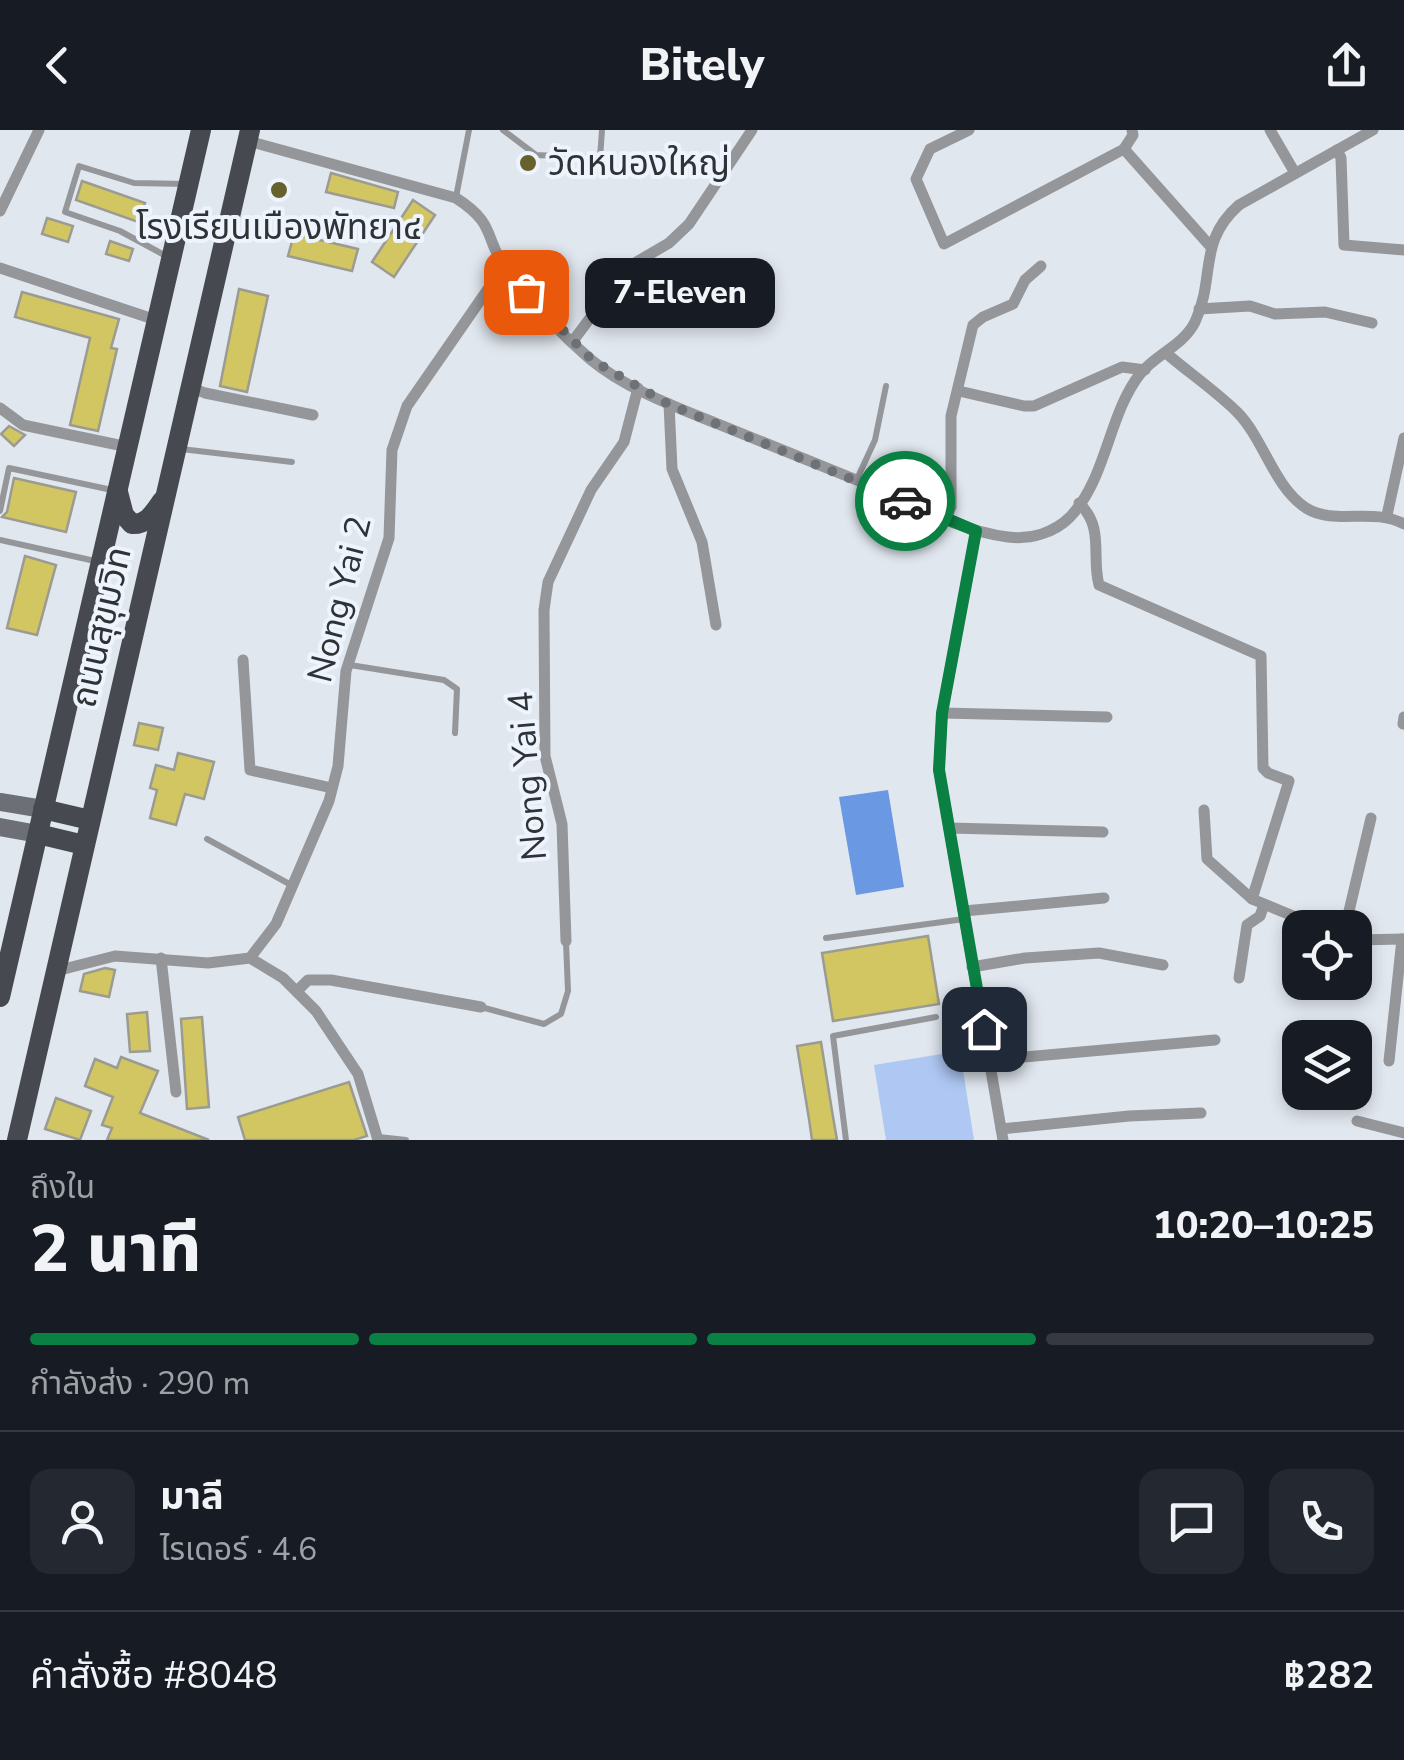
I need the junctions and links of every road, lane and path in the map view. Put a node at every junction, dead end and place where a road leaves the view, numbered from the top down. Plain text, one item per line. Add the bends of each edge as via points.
1 (38, 130) edge
2 (201, 130) edge
3 (469, 130) edge
4 (503, 130) edge
5 (602, 130) edge
6 (752, 130) edge
7 (938, 130) edge
8 (969, 130) edge
9 (1132, 130) edge
10 (1270, 130) edge
11 (1373, 130) edge
12 (1355, 134) edge
13 (249, 136) edge
14 (1124, 149) junction
15 (930, 150) junction
16 (1336, 150) junction
17 (1295, 173) junction
18 (188, 184) junction
19 (456, 198) junction
20 (0, 211) edge
21 (1211, 247) junction
22 (1404, 250) edge
23 (171, 259) junction
24 (504, 266) junction
25 (1042, 266) dead end
26 (0, 268) edge
27 (1199, 309) junction
28 (158, 321) junction
29 (1372, 323) dead end
30 (573, 341) junction
31 (1166, 354) junction
32 (1145, 370) junction
33 (886, 386) dead end
34 (190, 387) junction
35 (638, 388) junction
36 (958, 391) junction
37 (668, 404) junction
38 (0, 408) edge
39 (313, 415) dead end
40 (1404, 438) edge
41 (128, 448) junction
42 (175, 448) junction
43 (292, 462) dead end
44 (856, 480) junction
45 (118, 492) junction
46 (163, 500) junction
47 (1080, 504) junction
48 (0, 511) edge
49 (1386, 515) junction
50 (945, 520) junction
51 (1404, 524) edge
52 (976, 531) junction
53 (0, 540) edge
54 (101, 562) junction
55 (716, 625) dead end
56 (244, 660) dead end
57 (348, 665) junction
58 (942, 713) junction
59 (1107, 717) dead end
60 (455, 733) dead end
61 (332, 788) junction
62 (0, 802) edge
63 (43, 810) junction
64 (1204, 810) dead end
65 (1371, 818) dead end
66 (90, 820) junction
67 (0, 827) edge
68 (948, 828) junction
69 (1103, 832) dead end
70 (38, 834) junction
71 (206, 839) dead end
72 (84, 845) junction
73 (294, 886) junction
74 (1104, 898) dead end
75 (1258, 902) junction
76 (1347, 910) edge
77 (1282, 912) edge
78 (964, 915) junction
79 (826, 938) dead end
80 (1403, 939) edge
81 (1372, 940) edge
82 (566, 941) joint
83 (161, 958) junction
84 (250, 958) junction
85 (1163, 965) dead end
86 (972, 967) junction
87 (56, 971) junction
88 (1239, 978) dead end
89 (297, 991) junction
90 (1401, 992) edge
91 (0, 997) edge
92 (481, 1008) joint
93 (936, 1017) dead end
94 (1398, 1030) edge
95 (1215, 1040) dead end
96 (990, 1060) junction
97 (1389, 1061) dead end
98 (176, 1092) dead end
99 (1201, 1113) dead end
100 (1357, 1121) dead end
101 (1404, 1133) edge
102 (1002, 1135) edge
103 (378, 1138) edge
104 (17, 1140) edge
105 (406, 1140) edge
106 (846, 1140) edge

1 - 20 street
2 - 18 highway, ถนนสุขุมวิท
3 - 19 lane
4 - 5 lane via 536,155 600,158
6 - 30 street via 689,224 628,267
7 - 15 street
8 - 15 street
9 - 14 street
10 - 17 street
11 - 12 street
12 - 16 street
13 - 19 street
13 - 34 highway, ถนนสุขุมวิท
14 - 15 street via 944,244 916,179
14 - 21 street
16 - 17 street
16 - 22 street via 1344,245
17 - 21 street via 1222,219
18 - 23 highway, ถนนสุขุมวิท
18 - 23 lane via 134,183 79,166 65,212
19 - 24 street via 488,227
21 - 27 street
23 - 28 highway, ถนนสุขุมวิท
24 - 30 street
24 - 57 street, Nong Yai 2 via 408,406 392,450 390,538
25 - 36 street via 1013,304 973,325
26 - 28 street
27 - 29 street via 1326,312
27 - 31 street
28 - 41 highway, ถนนสุขุมวิท
30 - 35 street
31 - 32 street
31 - 49 street via 1240,416 1302,505 1320,515
32 - 36 street via 1122,367 1034,406
32 - 47 street
33 - 44 lane via 875,440
34 - 39 street
34 - 42 highway, ถนนสุขุมวิท
35 - 37 street
35 - 82 street, Nong Yai 4 via 624,442 590,490 548,582 544,610 545,756 562,824
36 - 50 street
37 - 44 street
37 - 55 street via 672,469 702,542
38 - 41 street via 22,425
40 - 49 street
41 - 45 highway, ถนนสุขุมวิท
42 - 43 lane
42 - 46 highway, ถนนสุขุมวิท
44 - 50 street
45 - 46 highway via 132,524 149,519
45 - 48 lane via 9,468
45 - 54 highway, ถนนสุขุมวิท
46 - 66 highway, ถนนสุขุมวิท
47 - 52 street via 1044,534
47 - 75 street via 1098,539 1099,585 1261,656 1262,768 1289,781
49 - 51 street
50 - 52 street
52 - 58 street
53 - 54 lane
54 - 63 highway, ถนนสุขุมวิท
56 - 61 street via 250,770
57 - 60 lane via 444,680 457,689
57 - 61 street, Nong Yai 2
58 - 59 street
58 - 68 street via 939,770
61 - 73 street, Nong Yai 2
62 - 63 main road
63 - 66 highway
63 - 70 highway, ถนนสุขุมวิท
64 - 75 street via 1207,859
65 - 76 street
66 - 72 highway, ถนนสุขุมวิท
67 - 70 main road
68 - 69 street
68 - 78 street
70 - 72 highway
70 - 91 highway, ถนนสุขุมวิท
71 - 73 lane
72 - 87 highway, ถนนสุขุมวิท
73 - 84 street, Nong Yai 2
74 - 78 street
75 - 77 street
75 - 88 street via 1260,916 1247,925
78 - 79 lane
78 - 86 street
80 - 81 street
80 - 90 street
82 - 92 lane via 568,991 561,1014 544,1024
83 - 84 street via 208,964
83 - 87 street via 115,956
83 - 98 street
84 - 89 street
85 - 86 street via 1099,953
86 - 96 street
87 - 104 highway, ถนนสุขุมวิท
89 - 92 street via 308,980 331,980
89 - 103 street via 358,1074
90 - 94 street
93 - 106 lane via 833,1036
94 - 97 street
95 - 96 street
96 - 102 street
99 - 102 street
100 - 101 street
103 - 105 lane

